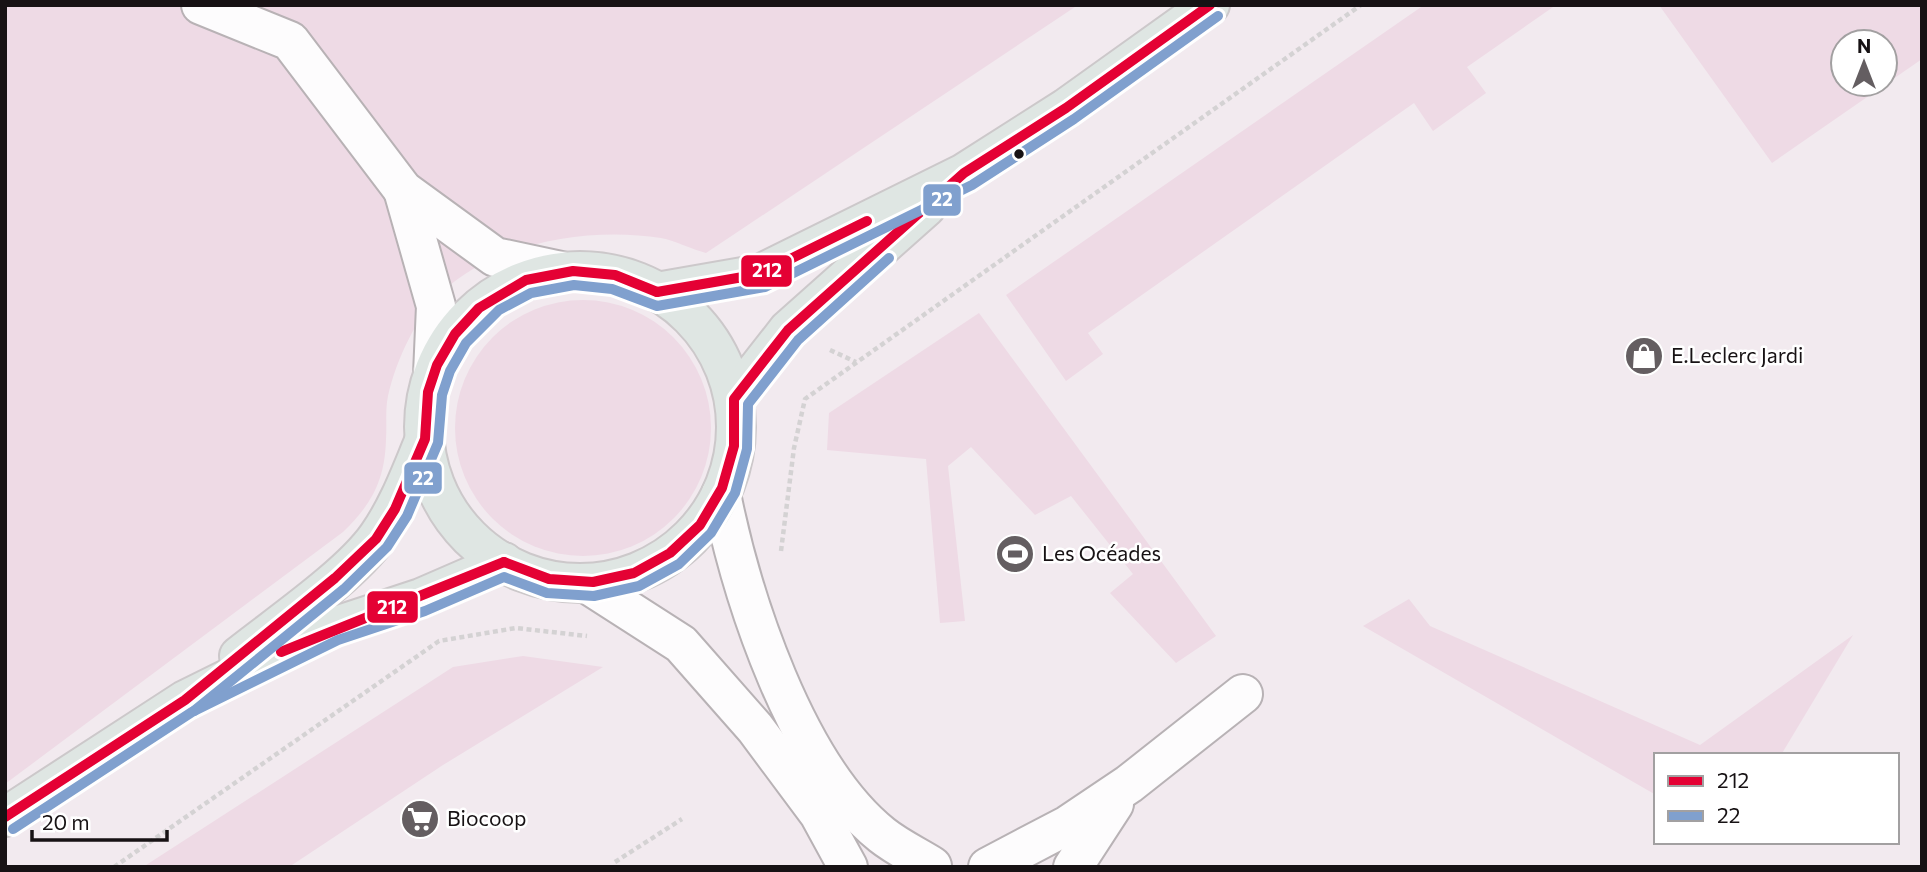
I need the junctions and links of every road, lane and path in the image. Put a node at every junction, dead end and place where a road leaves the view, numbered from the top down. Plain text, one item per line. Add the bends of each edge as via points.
1 (201, 5) edge
2 (1210, 5) edge
3 (1361, 5) edge
4 (964, 173) junction
5 (403, 190) junction
6 (566, 272) junction
7 (657, 292) junction
8 (433, 374) junction
9 (734, 399) junction
10 (425, 439) junction
11 (720, 494) junction
12 (781, 553) dead end
13 (504, 562) junction
14 (586, 583) junction
15 (597, 637) dead end
16 (1243, 694) dead end
17 (185, 700) junction
18 (1129, 784) junction
19 (5, 817) edge
20 (682, 819) dead end
21 (615, 862) dead end
22 (932, 866) edge
23 (114, 867) edge
24 (848, 867) edge
25 (926, 867) edge
26 (942, 867) edge
27 (988, 867) edge
28 (1073, 867) edge

1 - 5 street via 290,41
2 - 4 main road via 1066,108
3 - 12 path via 805,399
4 - 7 main road via 760,274
4 - 9 main road via 788,330
5 - 6 street via 495,257
5 - 8 street via 436,306
6 - 7 main road via 615,275
6 - 8 main road via 526,280 491,299 455,334
7 - 9 main road via 688,315 711,342
8 - 10 main road
9 - 11 main road via 736,443
10 - 13 main road via 430,468 447,508 473,540
10 - 17 main road via 396,509 376,539
11 - 14 main road via 704,522 668,556 632,574
11 - 22 street via 749,605 821,763 849,802 882,835
13 - 14 main road via 551,580
13 - 17 main road via 421,598 333,627
14 - 24 street via 681,644 763,738 819,814
15 - 23 path via 516,628 439,641
16 - 18 street
17 - 19 main road
18 - 27 street via 1068,825
18 - 28 street
20 - 21 path
22 - 25 street
22 - 26 street

